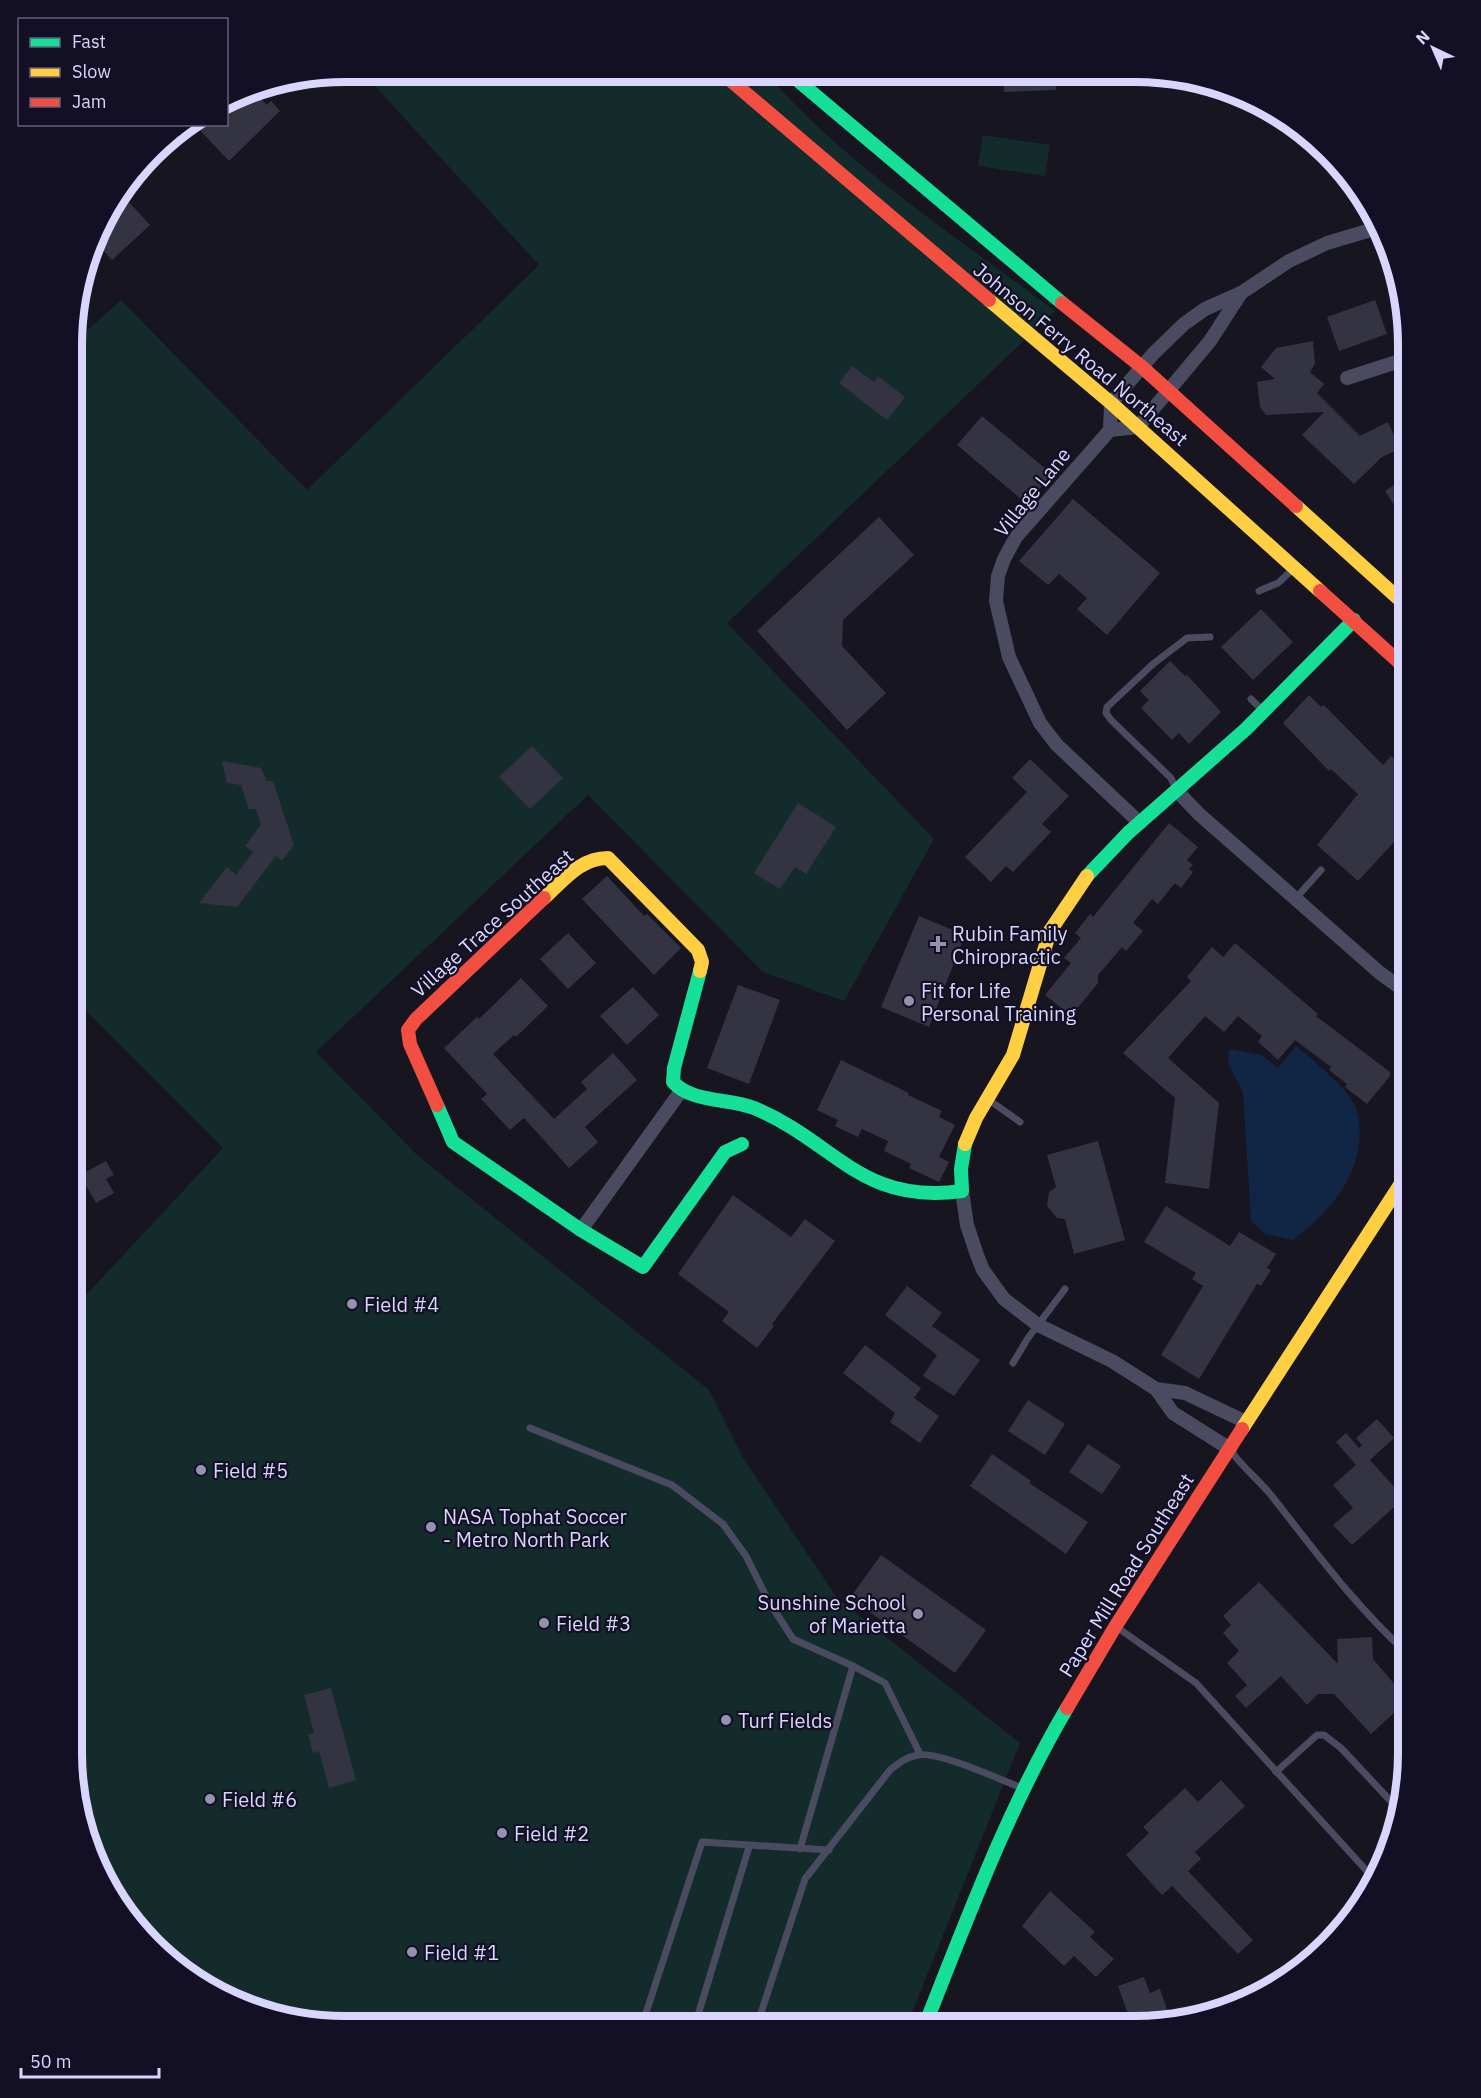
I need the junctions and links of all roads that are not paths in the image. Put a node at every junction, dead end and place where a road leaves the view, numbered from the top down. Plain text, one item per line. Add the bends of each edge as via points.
1 (733, 82) edge
2 (800, 82) edge
3 (1371, 230) edge
4 (1241, 292) junction
5 (1398, 362) edge
6 (1142, 367) junction
7 (1347, 378) dead end
8 (1168, 392) junction
9 (1111, 403) junction
10 (1138, 427) junction
11 (1110, 430) junction
12 (1296, 568) junction
13 (1259, 591) dead end
14 (1398, 598) edge
15 (1354, 620) junction
16 (1210, 637) dead end
17 (1398, 661) edge
18 (1251, 699) dead end
19 (1263, 711) junction
20 (1177, 791) junction
21 (1140, 823) junction
22 (1321, 870) dead end
23 (1296, 898) junction
24 (1398, 986) edge
25 (681, 1091) junction
26 (987, 1098) junction
27 (1020, 1122) dead end
28 (742, 1144) dead end
29 (1398, 1188) edge
30 (962, 1191) junction
31 (581, 1230) junction
32 (1065, 1289) dead end
33 (1038, 1325) junction
34 (1013, 1363) dead end
35 (1156, 1389) junction
36 (1246, 1422) junction
37 (530, 1428) dead end
38 (1230, 1449) junction
39 (1115, 1627) junction
40 (1398, 1644) edge
41 (853, 1665) junction
42 (920, 1754) junction
43 (1275, 1772) junction
44 (1022, 1788) junction
45 (1393, 1804) edge
46 (749, 1846) junction
47 (800, 1849) junction
48 (829, 1850) junction
49 (1369, 1873) edge
50 (645, 2016) edge
51 (698, 2016) edge
52 (760, 2016) edge
53 (929, 2016) edge

1 - 9 street, Johnson Ferry Road Northeast
2 - 6 street, Johnson Ferry Road Northeast via 992,247
3 - 4 street via 1327,243 1289,261
4 - 6 street via 1184,324
4 - 8 street via 1210,341
5 - 7 street
6 - 8 street, Johnson Ferry Road Northeast
6 - 9 street
8 - 10 street
8 - 14 street, Johnson Ferry Road Northeast
9 - 10 street, Johnson Ferry Road Northeast
9 - 11 street
10 - 11 street
10 - 12 street, Johnson Ferry Road Northeast
11 - 21 street, Village Lane via 1016,537 998,576 996,601 1009,657 1040,723 1057,745
12 - 13 lane via 1278,583
12 - 15 street, Johnson Ferry Road Northeast
15 - 17 street, Johnson Ferry Road Northeast
15 - 19 street
16 - 20 lane via 1187,638 1107,707 1111,720 1171,778
18 - 19 lane
19 - 20 street
20 - 21 street
20 - 23 street
21 - 26 street via 1094,870 1059,915 1040,954 1013,1056
22 - 23 lane
23 - 24 street
25 - 30 street via 759,1109 886,1187 936,1197
25 - 31 street
25 - 31 street, Village Trace Southeast via 673,1082 674,1068 702,962 688,938 608,858 594,858 579,866 408,1030 410,1044 453,1142
26 - 27 lane
26 - 30 street via 960,1159
28 - 31 street, Village Trace Southeast via 725,1152 643,1267
29 - 36 street, Paper Mill Road Southeast
30 - 33 street via 971,1240 983,1270 1004,1299
32 - 33 lane
33 - 34 lane
33 - 35 street via 1112,1360
35 - 36 street via 1185,1393
35 - 38 street via 1173,1413
36 - 38 street, Paper Mill Road Southeast
37 - 41 lane via 672,1485 723,1524 746,1556 793,1639
38 - 39 street, Paper Mill Road Southeast
38 - 40 lane via 1244,1469 1269,1492 1318,1559
39 - 43 lane via 1196,1683
39 - 44 street, Paper Mill Road Southeast
41 - 42 lane via 885,1683
41 - 47 lane
42 - 44 lane via 946,1759
42 - 48 lane via 903,1759 890,1770
43 - 45 lane via 1305,1744 1324,1735 1332,1738
43 - 49 lane
44 - 53 street, Paper Mill Road Southeast
46 - 47 lane
46 - 50 lane via 702,1842
46 - 51 lane
47 - 48 lane
48 - 52 lane via 805,1879

